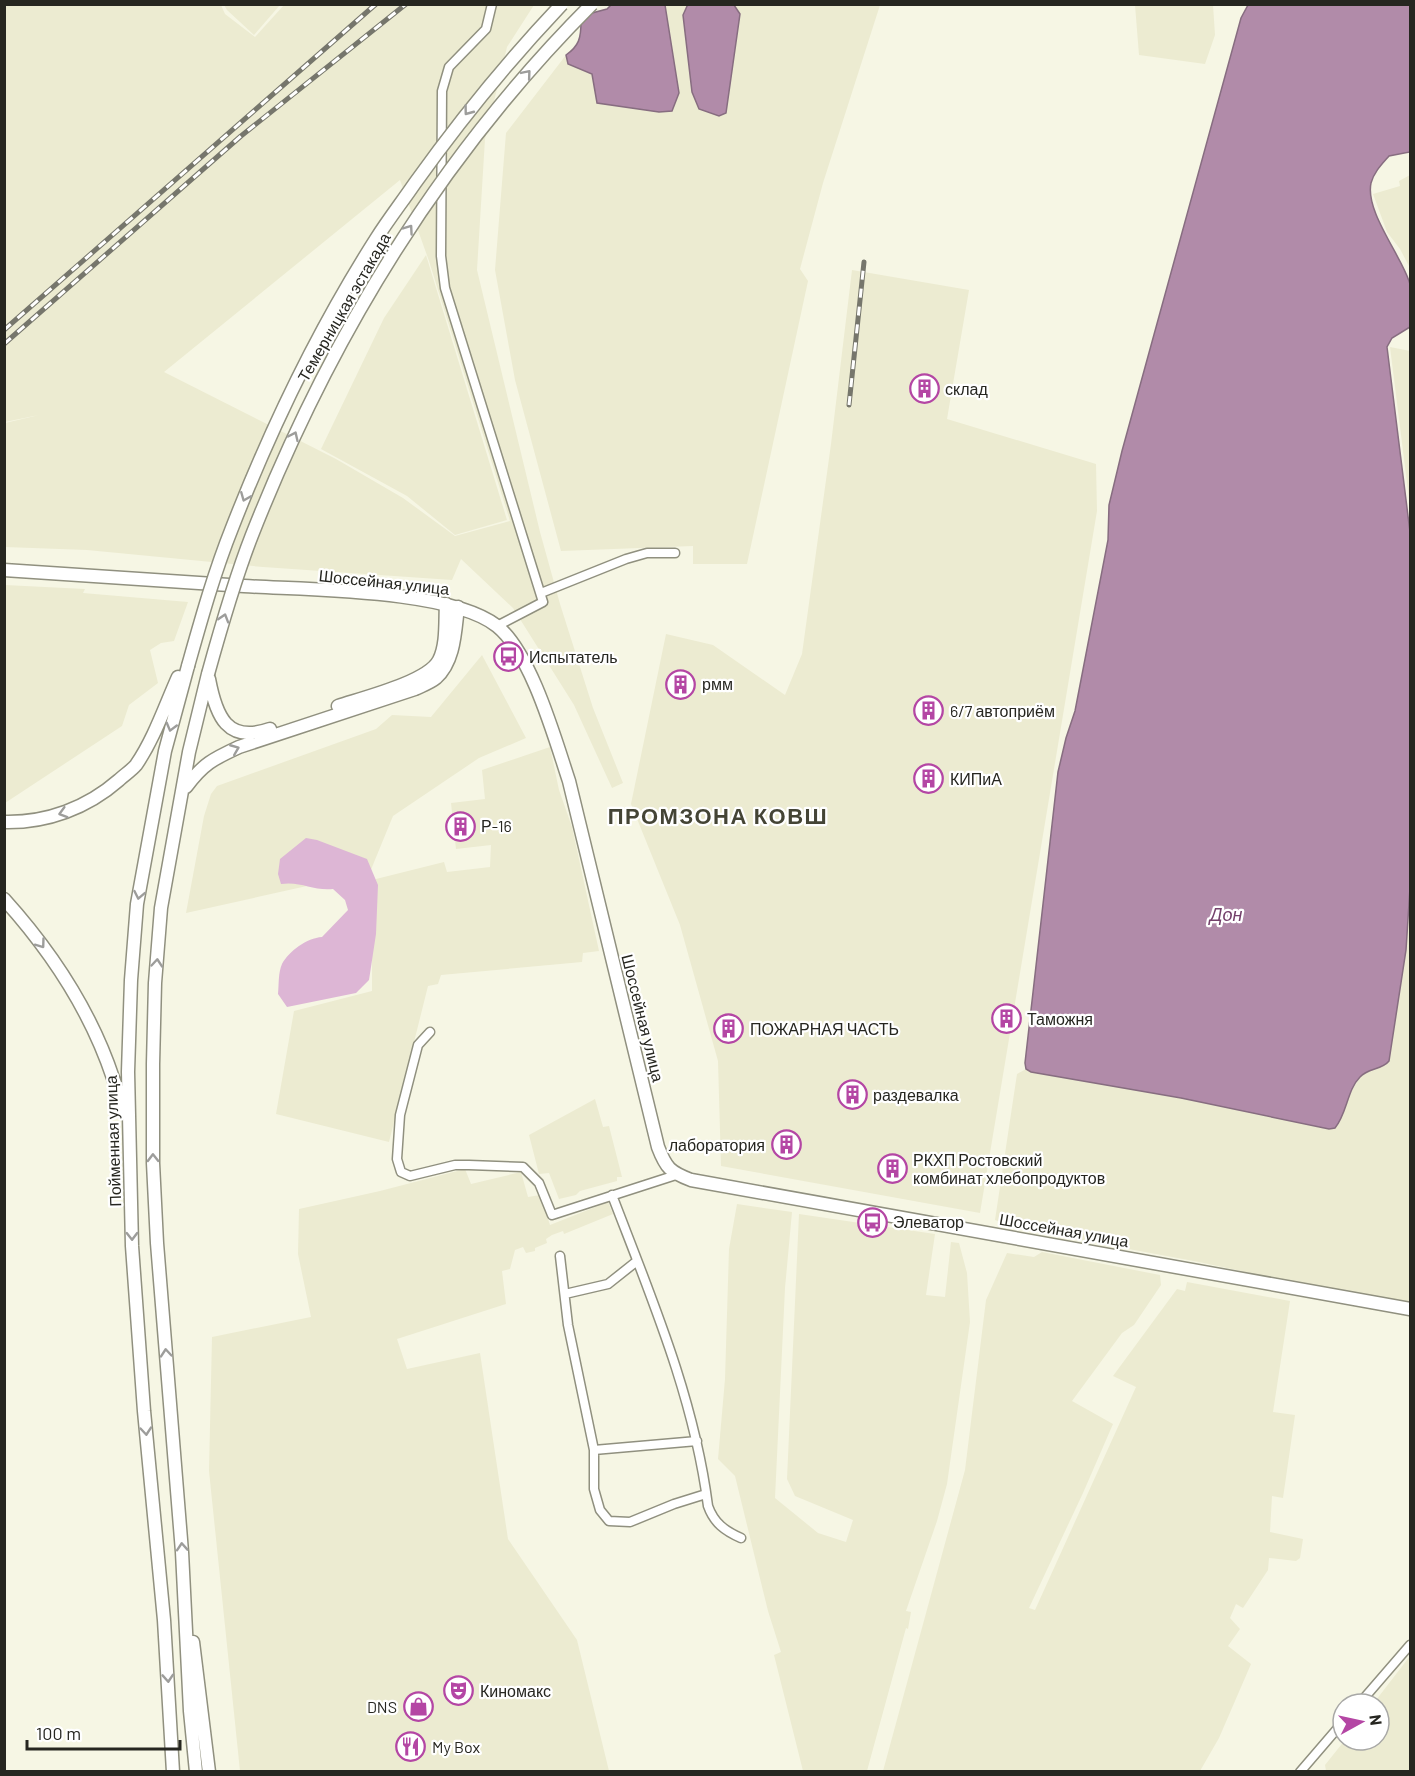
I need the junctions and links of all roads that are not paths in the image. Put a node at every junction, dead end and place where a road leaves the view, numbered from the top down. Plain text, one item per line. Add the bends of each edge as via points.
1 (492, 4) edge
2 (562, 4) edge
3 (592, 4) edge
4 (675, 553) dead end
5 (4, 570) edge
6 (542, 598) junction
7 (452, 606) junction
8 (497, 626) junction
9 (187, 669) junction
10 (208, 674) junction
11 (183, 790) junction
12 (4, 822) edge
13 (4, 899) edge
14 (430, 1032) dead end
15 (676, 1175) junction
16 (132, 1178) junction
17 (612, 1195) junction
18 (560, 1256) dead end
19 (637, 1261) junction
20 (566, 1294) junction
21 (1410, 1309) edge
22 (697, 1441) junction
23 (594, 1450) junction
24 (706, 1494) junction
25 (741, 1538) dead end
26 (185, 1605) junction
27 (1410, 1645) edge
28 (1369, 1692) edge
29 (1331, 1736) edge
30 (173, 1772) edge
31 (196, 1772) edge
32 (209, 1772) edge
33 (1300, 1772) edge

1 - 6 street via 486,28 449,67 442,91 442,273
2 -> 9 main road, Темерницкая эстакада, bridge via 518,50 441,147 376,239 326,325 289,395 235,520
10 -> 3 main road, Темерницкая эстакада, bridge via 255,528 309,404 354,318 394,250 488,120
4 - 6 street via 647,553 626,559
5 - 7 main road, Шоссейная улица via 387,595
6 - 8 street
7 - 8 main road, Шоссейная улица
7 - 10 main road via 440,659 428,673 256,734 232,729 220,717
11 -> 7 main road via 200,769 239,747 435,679 448,662 454,640
8 - 15 main road, Шоссейная улица via 516,649 551,725 569,781 658,1147 665,1165
9 -> 12 main road via 179,676 134,767 114,784 73,810 20,823
9 -> 16 main road, Пойменная улица via 165,751 137,904 128,1072
10 - 11 main road
26 -> 11 main road via 157,1243 153,1086 161,908
13 -> 16 main road via 53,961 102,1046 123,1106
14 - 17 street via 418,1045 400,1115 397,1159 401,1172 410,1176 455,1166 523,1167 539,1183 552,1215
15 - 17 street
15 - 21 main road, Шоссейная улица
16 -> 30 main road, Пойменная улица via 132,1246
17 - 19 street
18 - 20 street
19 - 20 street via 608,1284
19 - 22 street via 684,1388
20 - 23 street via 568,1325
22 - 23 street
22 - 24 street
23 - 24 street via 594,1489 600,1510 609,1521 630,1522
24 - 25 street via 711,1515 720,1527
26 - 31 main road
26 - 32 main road via 196,1651
27 - 28 street
29 - 33 street

